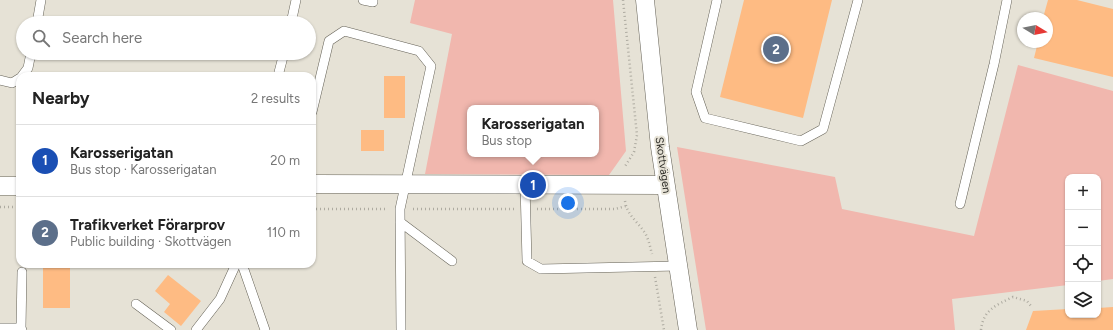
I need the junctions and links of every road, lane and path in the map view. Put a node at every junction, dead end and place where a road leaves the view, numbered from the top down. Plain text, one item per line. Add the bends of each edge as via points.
1 (41, 0) edge
2 (296, 0) edge
3 (363, 0) edge
4 (373, 0) edge
5 (624, 0) edge
6 (645, 0) edge
7 (717, 0) edge
8 (858, 0) edge
9 (1007, 0) edge
10 (38, 16) edge
11 (293, 16) edge
12 (30, 60) edge
13 (282, 60) edge
14 (25, 72) edge
15 (279, 72) edge
16 (0, 80) edge
17 (16, 80) edge
18 (316, 95) edge
19 (316, 184) edge
20 (406, 184) junction
21 (525, 185) junction
22 (624, 185) junction
23 (665, 185) junction
24 (0, 186) edge
25 (16, 186) edge
26 (960, 204) dead end
27 (626, 206) junction
28 (0, 207) edge
29 (16, 208) edge
30 (316, 209) edge
31 (400, 209) junction
32 (525, 209) junction
33 (400, 222) junction
34 (452, 261) dead end
35 (654, 266) junction
36 (678, 266) junction
37 (234, 268) edge
38 (243, 268) edge
39 (22, 272) dead end
40 (136, 304) dead end
41 (1030, 306) dead end
42 (0, 328) edge
43 (22, 329) edge
44 (171, 330) edge
45 (196, 330) edge
46 (265, 330) edge
47 (401, 330) edge
48 (664, 330) edge
49 (688, 330) edge
50 (981, 330) edge

1 - 10 lane
2 - 11 lane
3 - 4 lane
5 - 22 path via 637,135 634,152 623,171
6 - 23 street, Skottvägen
7 - 8 lane via 696,92 705,118 801,141 823,129
9 - 26 lane
12 - 14 lane
13 - 15 lane
16 - 17 lane via 12,83
18 - 20 lane via 329,41 344,31 419,51 431,66
19 - 20 street
20 - 21 street
20 - 31 lane
21 - 22 street
21 - 32 lane
22 - 23 street
22 - 27 path
23 - 36 street, Skottvägen
24 - 25 street
27 - 32 path via 615,209
27 - 35 path via 629,214 645,233
28 - 29 path
30 - 31 path
31 - 32 path
31 - 33 lane
32 - 35 lane via 527,260 541,269
33 - 34 lane
33 - 47 lane
35 - 36 lane
35 - 48 path
36 - 49 street, Skottvägen
37 - 45 lane via 220,299
38 - 46 lane
39 - 43 lane
40 - 44 lane
41 - 50 path via 1027,301 1013,297 993,306 984,315
42 - 43 lane

